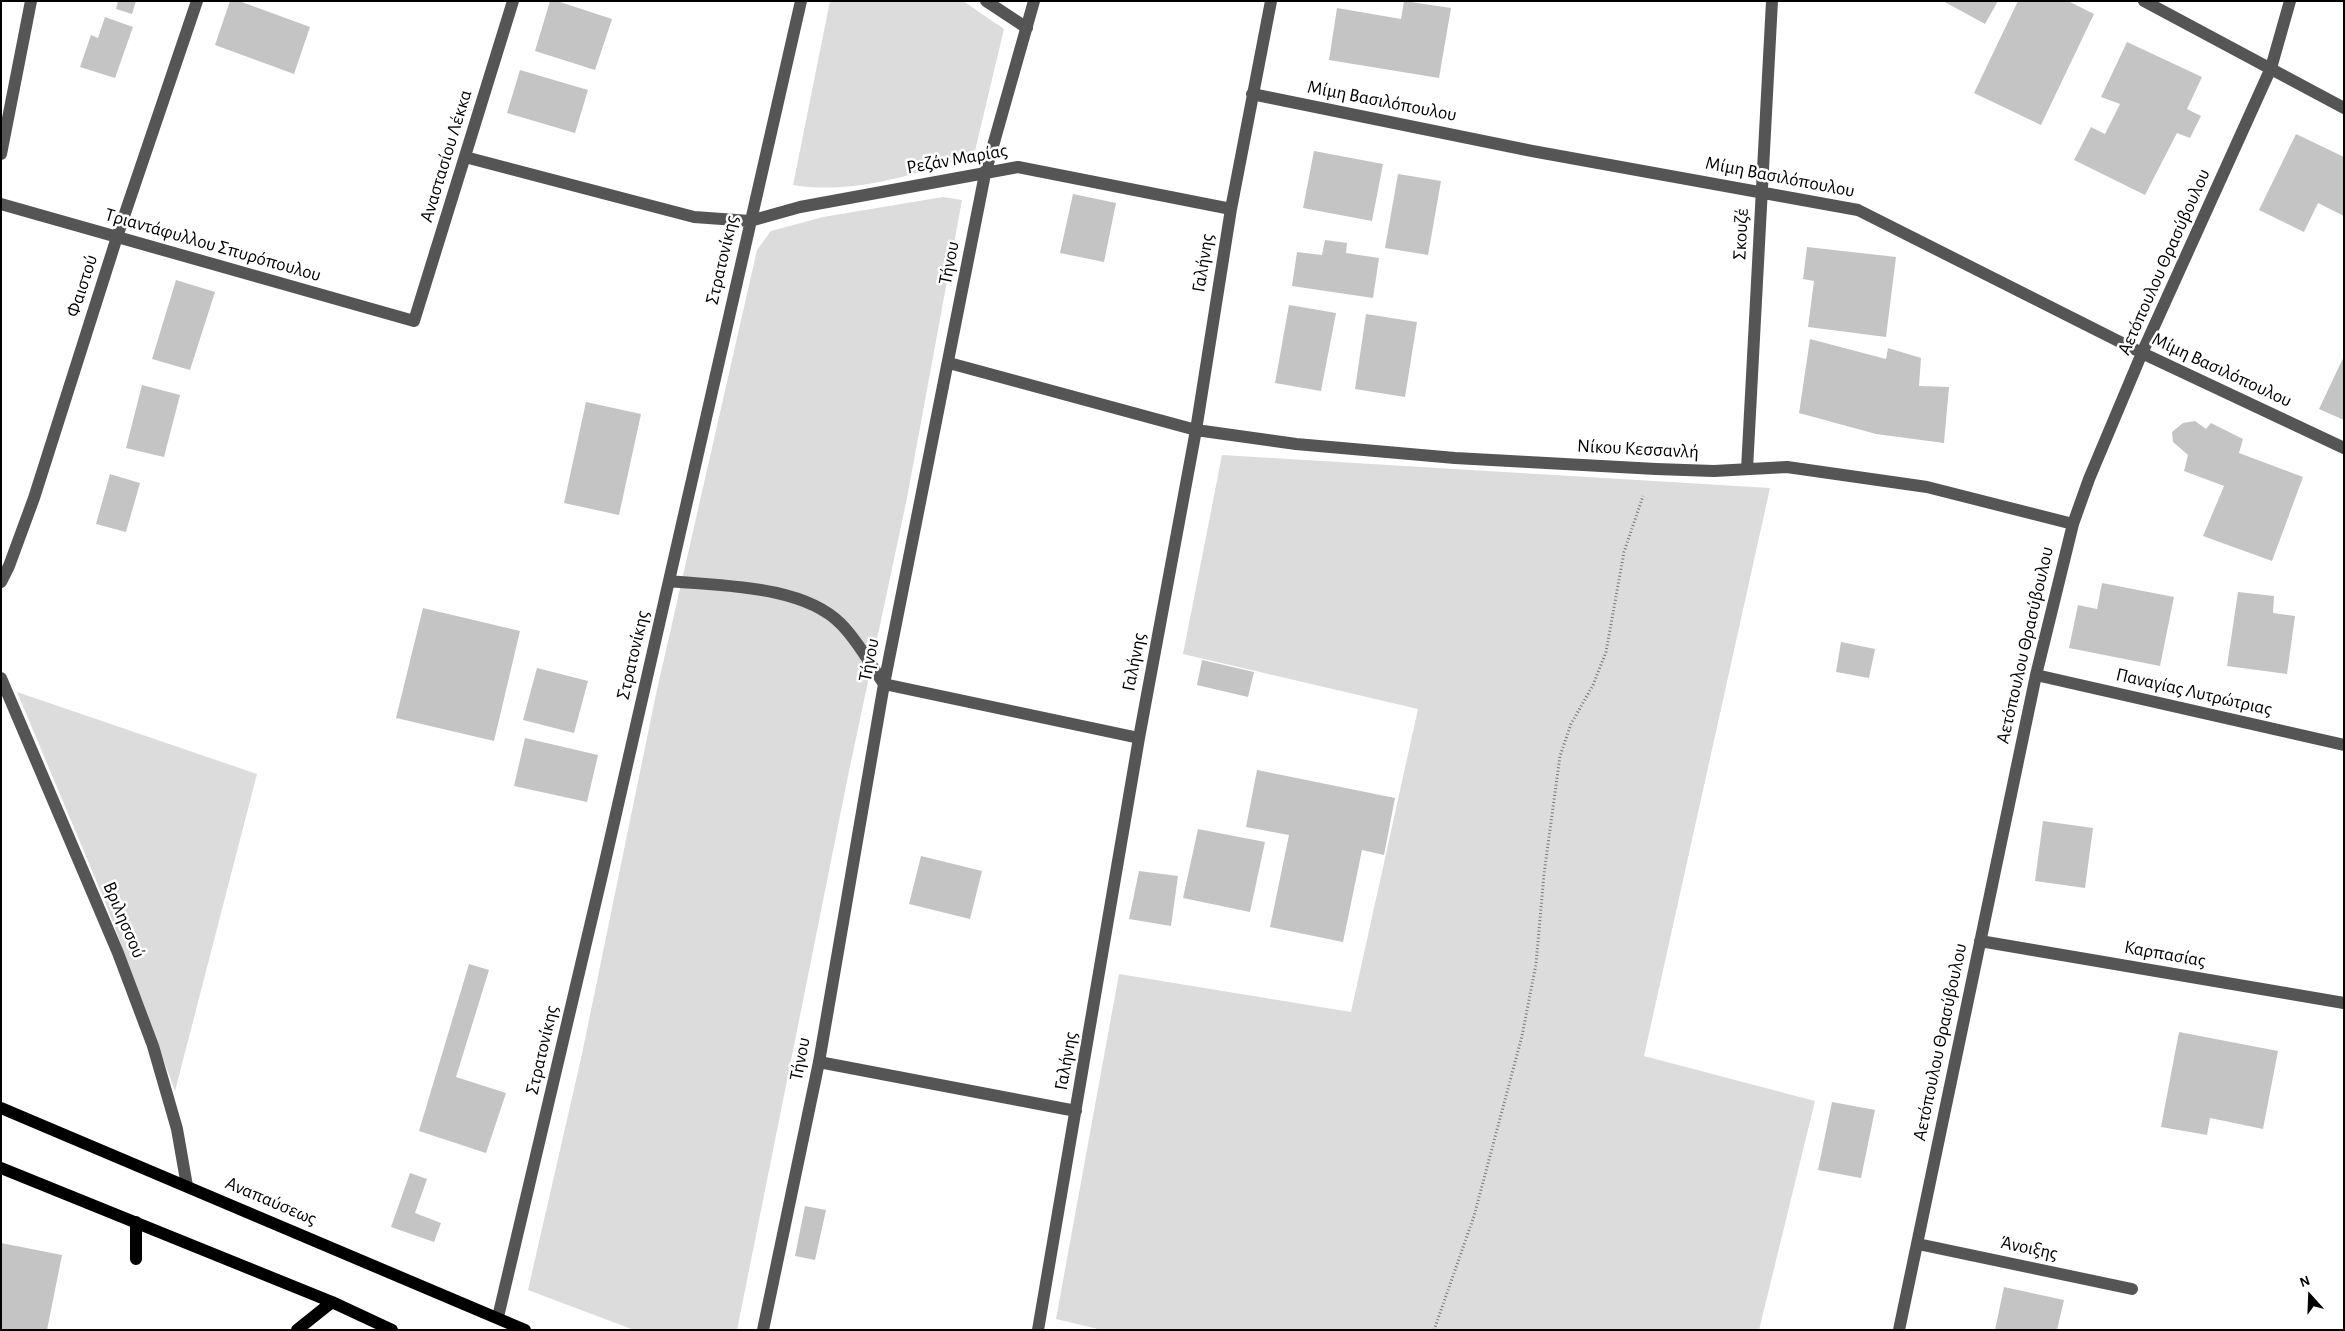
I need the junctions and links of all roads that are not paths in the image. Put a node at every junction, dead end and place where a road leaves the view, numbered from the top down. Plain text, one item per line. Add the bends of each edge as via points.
1 (31, 1) edge
2 (197, 1) edge
3 (513, 1) edge
4 (802, 1) edge
5 (986, 1) edge
6 (1034, 1) edge
7 (1271, 1) edge
8 (1772, 1) edge
9 (2144, 1) edge
10 (2290, 1) edge
11 (1027, 28) junction
12 (2272, 68) junction
13 (1252, 94) junction
14 (2344, 108) edge
15 (1, 154) edge
16 (465, 157) junction
17 (985, 174) junction
18 (1762, 192) junction
19 (1, 204) edge
20 (1231, 209) junction
21 (750, 221) junction
22 (117, 237) junction
23 (414, 321) joint
24 (2142, 353) junction
25 (949, 363) junction
26 (1196, 430) junction
27 (2344, 448) edge
28 (1747, 469) junction
29 (2073, 524) junction
30 (669, 581) junction
31 (1, 582) edge
32 (2036, 675) junction
33 (1, 678) edge
34 (884, 684) junction
35 (1139, 738) junction
36 (2344, 745) edge
37 (1980, 941) junction
38 (2344, 1003) edge
39 (819, 1062) junction
40 (1, 1108) edge
41 (1076, 1111) junction
42 (1, 1168) edge
43 (187, 1186) junction
44 (136, 1222) junction
45 (1918, 1244) junction
46 (136, 1259) dead end
47 (2132, 1289) dead end
48 (332, 1302) junction
49 (498, 1317) junction
50 (297, 1330) edge
51 (392, 1330) edge
52 (525, 1330) edge
53 (763, 1330) edge
54 (1038, 1330) edge
55 (1899, 1330) edge

1 - 15 street
2 - 22 street, Φαιστού
3 - 16 street, Αναστασίου Λέκκα
4 - 21 street, Στρατονίκης
5 - 11 street
6 - 11 street, Τήνου
7 - 13 street, Γαλήνης
8 - 18 street, Σκουζέ
9 - 12 street
10 - 12 street, Αετόπουλου Θρασύβουλου
11 - 17 street, Τήνου
12 - 14 street
12 - 24 street, Αετόπουλου Θρασύβουλου
13 - 18 street, Μίμη Βασιλόπουλου via 1532,151
13 - 20 street, Γαλήνης
16 - 21 street, Ρεζάν Μαρίας via 694,217
16 - 23 street, Αναστασίου Λέκκα
17 - 20 street, Ρεζάν Μαρίας via 1018,167
17 - 21 street, Ρεζάν Μαρίας via 800,207
17 - 25 street, Τήνου
18 - 24 street, Μίμη Βασιλόπουλου via 1858,210
18 - 28 street, Σκουζέ
19 - 22 street, Τριαντάφυλλου Σπυρόπουλου
20 - 26 street, Γαλήνης
21 - 30 street, Στρατονίκης
22 - 23 street, Τριαντάφυλλου Σπυρόπουλου
22 - 31 street, Φαιστού via 34,498
24 - 27 street, Μίμη Βασιλόπουλου
24 - 29 street, Αετόπουλου Θρασύβουλου
25 - 26 street, Νίκου Κεσσανλή
25 - 34 street, Τήνου
26 - 28 street, Νίκου Κεσσανλή via 1296,444 1435,456 1656,469
26 - 35 street, Γαλήνης
28 - 29 street, Νίκου Κεσσανλή via 1787,467 1927,487
29 - 32 street, Αετόπουλου Θρασύβουλου
30 - 34 street via 728,587 805,601 841,624
30 - 49 street, Στρατονίκης
32 - 36 street, Παναγίας Λυτρώτριας
32 - 37 street, Αετόπουλου Θρασύβουλου
33 - 43 street, Βριλησσού via 118,953 153,1046 177,1130
34 - 35 street
34 - 39 street, Τήνου
35 - 41 street, Γαλήνης
37 - 38 street, Καρπασίας
37 - 45 street, Αετόπουλου Θρασύβουλου
39 - 41 street
39 - 53 street, Τήνου
40 - 43 main road, Αναπαύσεως
41 - 54 street, Γαλήνης
42 - 44 main road
43 - 49 main road, Αναπαύσεως
44 - 46 main road
44 - 48 main road
45 - 47 street, Άνοιξης
45 - 55 street, Αετόπουλου Θρασύβουλου
48 - 50 main road
48 - 51 main road
49 - 52 main road, Αναπαύσεως

